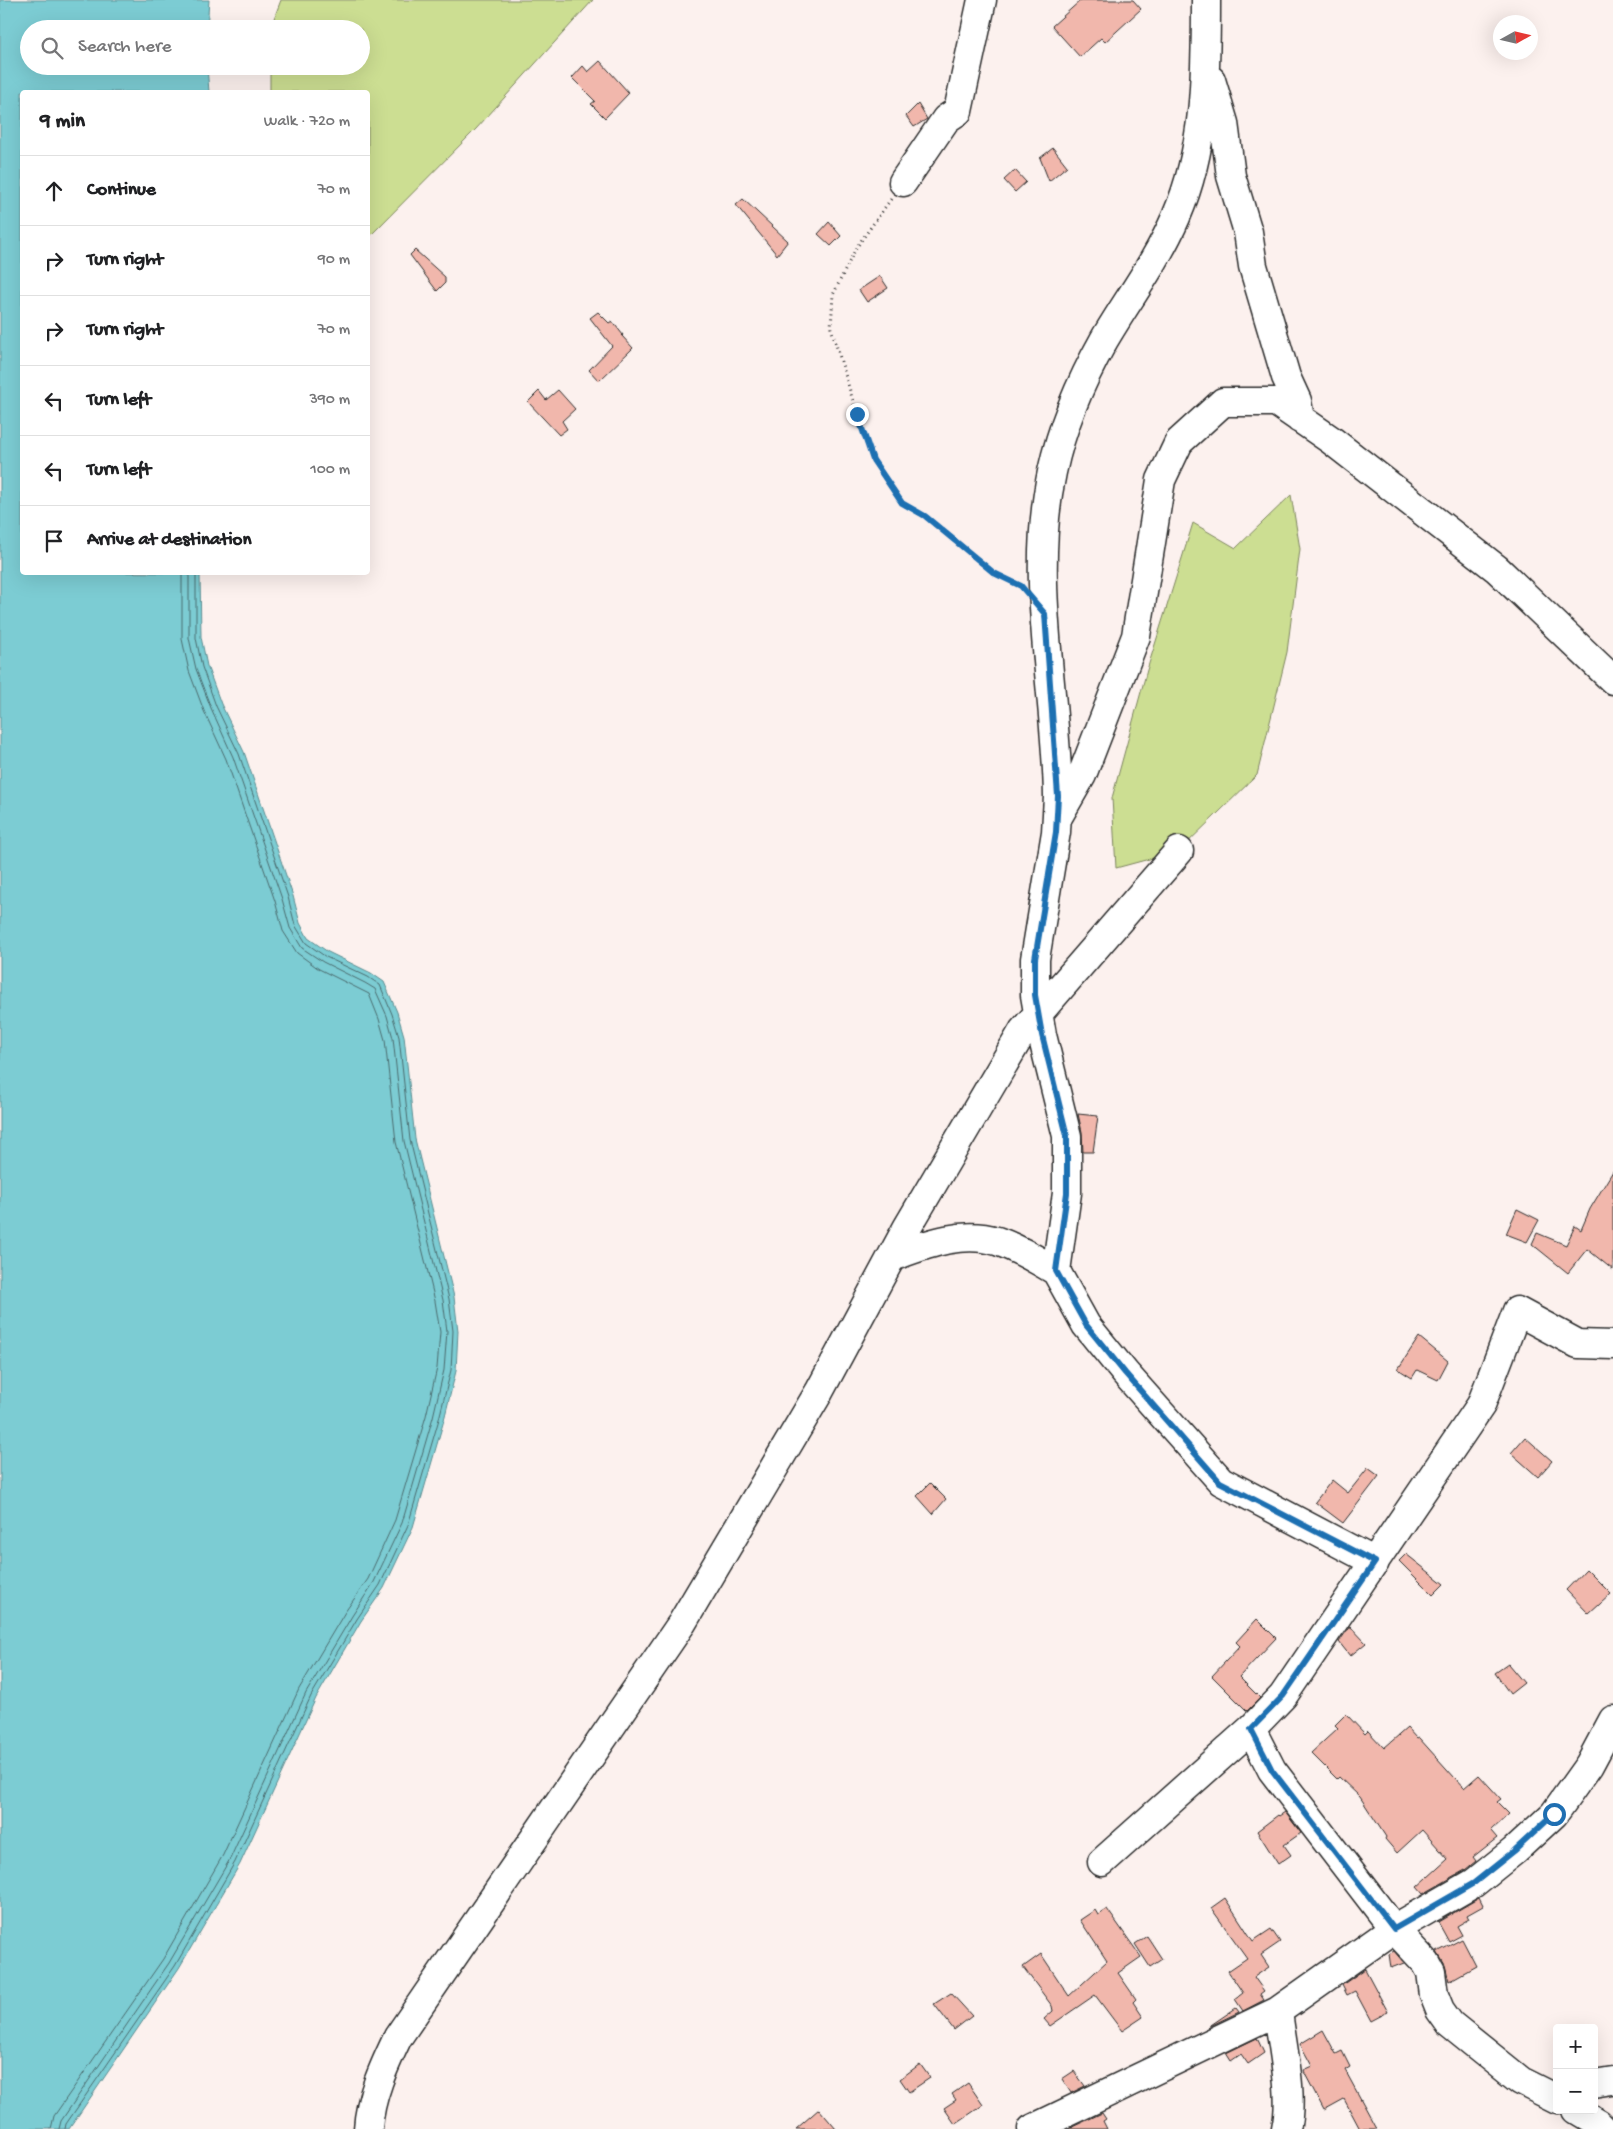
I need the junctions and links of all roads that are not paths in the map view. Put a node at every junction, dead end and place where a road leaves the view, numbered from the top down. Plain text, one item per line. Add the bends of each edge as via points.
1 (982, 0) edge
2 (1206, 0) edge
3 (1206, 62) junction
4 (903, 182) road end
5 (1300, 418) junction
6 (1613, 680) edge
7 (1058, 817) junction
8 (1179, 850) dead end
9 (1038, 1012) junction
10 (892, 1258) junction
11 (1056, 1271) junction
12 (1613, 1345) edge
13 (1375, 1562) junction
14 (1613, 1720) edge
15 (1251, 1729) junction
16 (1102, 1862) dead end
17 (1394, 1929) junction
18 (1278, 2011) junction
19 (1613, 2082) edge
20 (1598, 2084) edge
21 (1551, 2092) edge
22 (1583, 2114) edge
23 (368, 2129) edge
24 (1032, 2129) edge
25 (1286, 2129) edge
26 (1604, 2129) edge

1 - 4 street via 958,111 946,119
2 - 3 street
3 - 5 street via 1224,123 1232,176 1248,232 1253,266
3 - 7 street via 1203,115 1193,167 1176,217 1083,381 1065,425 1052,471 1044,518 1042,566 1058,775
5 - 6 street via 1497,569
5 - 7 street via 1276,402 1223,402 1179,442 1161,480 1136,636 1082,775
7 - 9 street via 1035,959
8 - 9 street
9 - 10 street via 1023,1031
9 - 11 street via 1067,1136 1067,1193
10 - 11 street via 939,1241 977,1238 1014,1248
10 - 23 street via 818,1392 682,1623 398,2037 374,2095
11 - 13 street via 1086,1325 1220,1482
12 - 13 street via 1578,1344 1517,1311 1480,1406
13 - 15 street via 1283,1696
14 - 17 street via 1589,1765 1554,1814 1474,1883
15 - 16 street
15 - 17 street via 1272,1770
17 - 18 street
17 - 21 street via 1431,1972 1434,1995 1450,2024 1521,2081
18 - 24 street
18 - 25 street via 1288,2097
19 - 20 street
22 - 26 street

